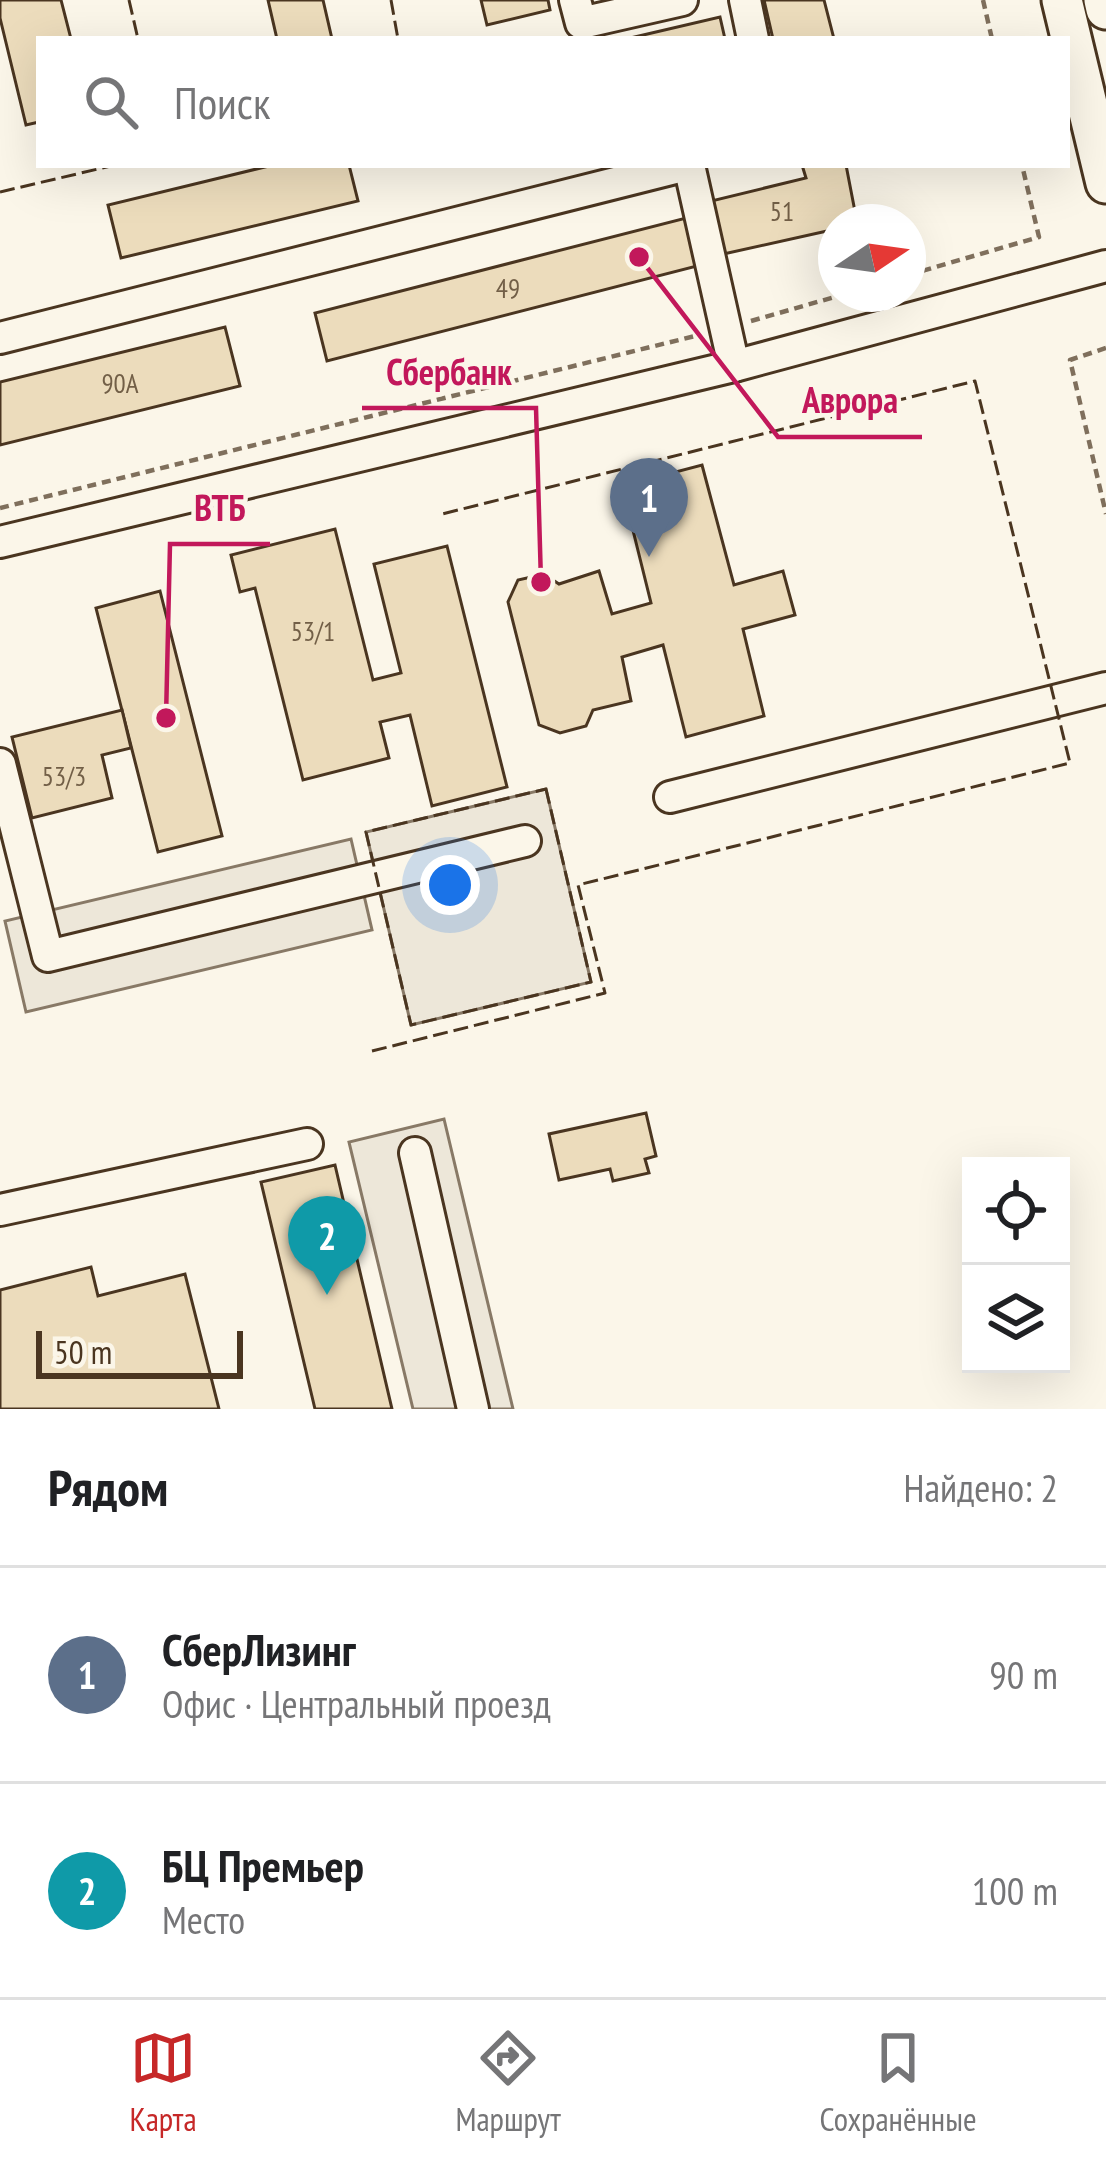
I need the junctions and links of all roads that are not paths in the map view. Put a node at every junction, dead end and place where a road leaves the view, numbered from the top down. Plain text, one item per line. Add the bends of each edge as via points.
1 (575, 0) edge
2 (682, 0) edge
3 (745, 0) edge
4 (1062, 0) edge
5 (1104, 0) edge
6 (1106, 9) edge
7 (752, 36) edge
8 (676, 168) edge
9 (689, 168) edge
10 (1106, 183) edge
11 (1106, 266) edge
12 (0, 338) edge
13 (734, 366) junction
14 (0, 542) edge
15 (1106, 688) edge
16 (0, 764) edge
17 (670, 797) dead end
18 (525, 842) dead end
19 (307, 1144) dead end
20 (415, 1153) dead end
21 (0, 1210) edge
22 (473, 1409) edge

1 - 2 street via 580,23
3 - 7 street
4 - 10 main road
5 - 6 main road
8 - 12 street
9 - 13 street
11 - 13 street
13 - 14 street
15 - 17 street
16 - 18 street via 48,956
19 - 21 street
20 - 22 street

